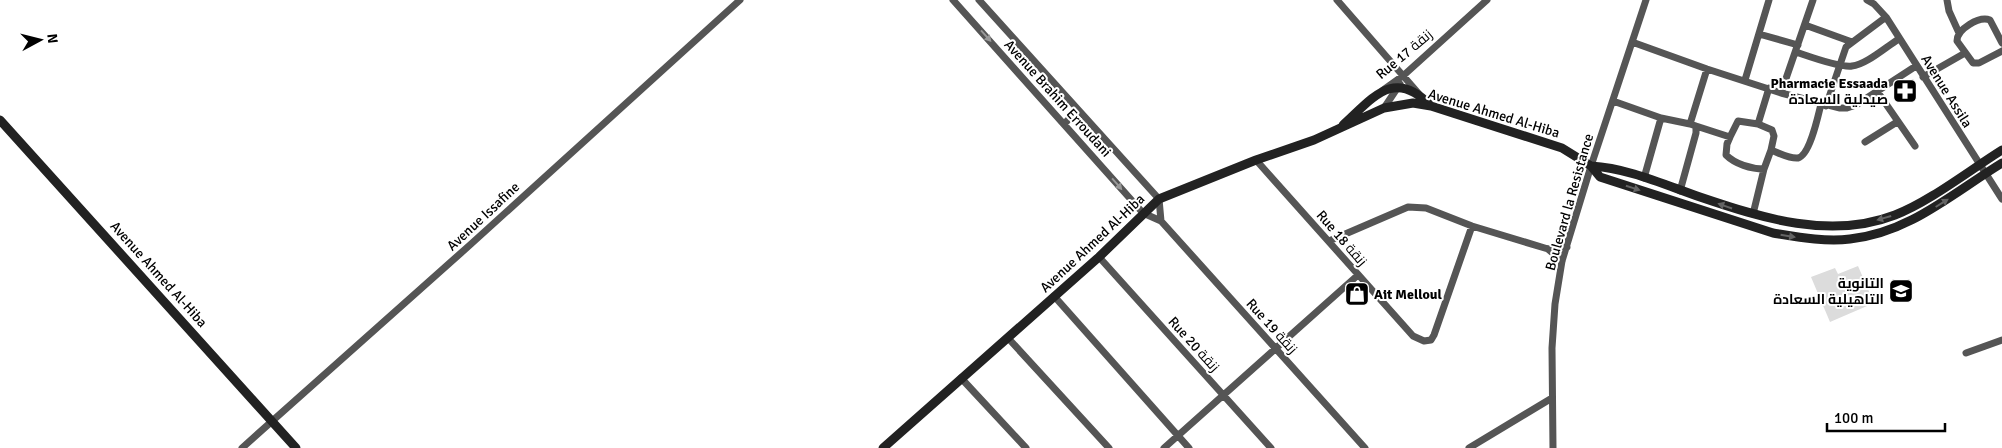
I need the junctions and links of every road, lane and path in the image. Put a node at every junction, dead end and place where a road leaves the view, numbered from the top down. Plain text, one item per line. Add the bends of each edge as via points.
1 (740, 0) edge
2 (953, 0) edge
3 (979, 0) edge
4 (1337, 0) edge
5 (1487, 0) edge
6 (1646, 0) edge
7 (1770, 0) edge
8 (1813, 0) edge
9 (1867, 0) edge
10 (1947, 0) edge
11 (1886, 16) junction
12 (1804, 25) junction
13 (1999, 32) edge
14 (1959, 33) junction
15 (1759, 34) junction
16 (1899, 39) junction
17 (1632, 42) junction
18 (1852, 42) junction
19 (2002, 43) edge
20 (1797, 48) junction
21 (2002, 51) edge
22 (1965, 53) junction
23 (1839, 64) junction
24 (1916, 66) junction
25 (1707, 70) junction
26 (1404, 75) junction
27 (1923, 77) junction
28 (1745, 80) junction
29 (1399, 87) junction
30 (1769, 88) junction
31 (1877, 91) junction
32 (1781, 93) junction
33 (1419, 94) junction
34 (1376, 96) junction
35 (1613, 101) junction
36 (1824, 105) junction
37 (1431, 106) junction
38 (1384, 108) junction
39 (1078, 110) junction
40 (1661, 118) junction
41 (0, 120) edge
42 (1897, 122) junction
43 (1064, 124) junction
44 (1758, 124) junction
45 (1693, 125) junction
46 (1339, 128) junction
47 (1730, 137) junction
48 (1865, 142) dead end
49 (1915, 146) dead end
50 (1771, 150) junction
51 (2002, 150) edge
52 (1256, 160) junction
53 (2002, 163) edge
54 (1978, 165) junction
55 (1591, 166) junction
56 (1764, 169) junction
57 (1985, 174) junction
58 (1644, 178) junction
59 (1680, 190) junction
60 (2002, 199) edge
61 (1159, 200) junction
62 (1917, 204) junction
63 (1143, 213) junction
64 (1753, 214) junction
65 (1923, 215) junction
66 (1161, 221) junction
67 (1472, 226) junction
68 (1329, 241) junction
69 (1567, 247) junction
70 (1548, 248) junction
71 (1099, 257) junction
72 (1562, 261) junction
73 (1358, 275) junction
74 (1054, 296) junction
75 (1008, 338) junction
76 (2002, 340) edge
77 (1276, 349) junction
78 (1966, 353) dead end
79 (961, 378) junction
80 (1223, 396) junction
81 (1552, 398) junction
82 (273, 420) junction
83 (1178, 436) junction
84 (242, 448) edge
85 (296, 448) edge
86 (884, 448) edge
87 (1026, 448) edge
88 (1109, 448) edge
89 (1164, 448) edge
90 (1189, 448) edge
91 (1271, 448) edge
92 (1365, 448) edge
93 (1469, 448) edge
94 (1554, 448) edge

1 - 82 street, Avenue Issafine
2 -> 43 street, Avenue Brahim Erroudani
3 - 39 street, Avenue Brahim Erroudani
4 - 26 street
5 - 26 street, Rue 17 زنقة
6 - 17 street, Boulevard la Resistance
7 - 15 street
8 - 12 street
9 - 11 street, Avenue Assila
10 - 14 street
11 - 16 street, Avenue Assila
11 - 18 street
12 - 18 street
12 - 20 street
13 - 14 street via 1986,18
13 - 19 street
14 - 22 street via 1957,41
15 - 20 street
15 - 28 street
16 - 23 street via 1859,64 1850,67
16 - 24 street, Avenue Assila
17 - 25 street
17 - 35 street, Boulevard la Resistance
18 - 23 street via 1846,47
20 - 23 street
20 - 32 street
21 - 22 street via 1976,64
22 - 27 street
23 - 36 street
24 - 27 street, Avenue Assila
24 - 31 street
25 - 28 street
25 - 45 street
26 - 29 street, Avenue Ahmed Al-Hiba
26 - 33 street
26 - 34 street, Rue 17 زنقة
27 - 54 street, Avenue Assila
28 - 30 street
29 - 33 street
29 - 34 street
29 - 38 street, Avenue Ahmed Al-Hiba
30 - 32 street
30 - 44 street
31 - 36 street via 1844,109
31 - 42 street
32 - 36 street
33 - 37 street
34 - 46 street, Rue 17 زنقة
35 - 40 street
35 - 55 street, Boulevard la Resistance
36 - 50 street via 1803,156 1792,158
37 - 38 street, Avenue Ahmed Al-Hiba via 1413,103
37 - 55 street, Avenue Ahmed Al-Hiba via 1562,148
38 - 46 street, Avenue Ahmed Al-Hiba
39 - 43 street
39 - 61 street, Avenue Brahim Erroudani
40 - 45 street
40 - 58 street
41 - 82 street, Avenue Ahmed Al-Hiba
42 - 48 street
42 - 49 street
43 -> 63 street, Avenue Brahim Erroudani
44 - 47 street via 1738,121
44 - 50 street via 1772,130
45 - 47 street
45 - 59 street via 1690,156
46 - 52 street, Avenue Ahmed Al-Hiba
47 - 56 street via 1726,151 1728,157 1753,168
50 - 56 street
51 - 54 street
52 - 61 street, Avenue Ahmed Al-Hiba
52 - 68 street, Rue 18 زنقة
53 - 57 street, Avenue Ahmed Al-Hiba
54 - 57 street, Avenue Assila
54 - 62 street
55 - 58 street
55 -> 65 street, Avenue Ahmed Al-Hiba via 1600,177 1773,233 1801,238 1849,240 1898,228
55 - 69 street, Boulevard la Resistance
56 - 64 street
57 - 60 street, Avenue Assila
65 -> 57 street, Avenue Ahmed Al-Hiba
58 - 59 street
64 -> 59 street
61 - 63 street, Avenue Ahmed Al-Hiba
61 - 66 street
62 -> 64 street via 1896,215 1850,225 1797,224
62 - 65 street
63 - 66 street, Rue 19 زنقة
63 - 71 street, Avenue Ahmed Al-Hiba
66 - 77 street, Rue 19 زنقة
67 - 68 street via 1426,208 1408,207
67 - 70 street
67 - 73 street, Rue 18 زنقة via 1431,340 1413,336
68 - 73 street, Rue 18 زنقة
69 - 70 street
69 - 72 street, Boulevard la Resistance
70 - 72 street
71 - 74 street, Avenue Ahmed Al-Hiba
71 - 80 street, Rue 20 زنقة
72 - 81 street, Boulevard la Resistance via 1554,312
73 - 77 street
74 - 75 street, Avenue Ahmed Al-Hiba
74 - 83 street
75 - 79 street, Avenue Ahmed Al-Hiba
75 - 88 street
76 - 78 street
77 - 80 street
77 - 92 street, Rue 19 زنقة
79 - 86 street, Avenue Ahmed Al-Hiba
79 - 87 street
80 - 83 street
80 - 91 street, Rue 20 زنقة
81 - 93 street
81 - 94 street, Boulevard la Resistance
82 - 84 street, Avenue Issafine
82 - 85 street, Avenue Ahmed Al-Hiba
83 - 89 street
83 - 90 street

